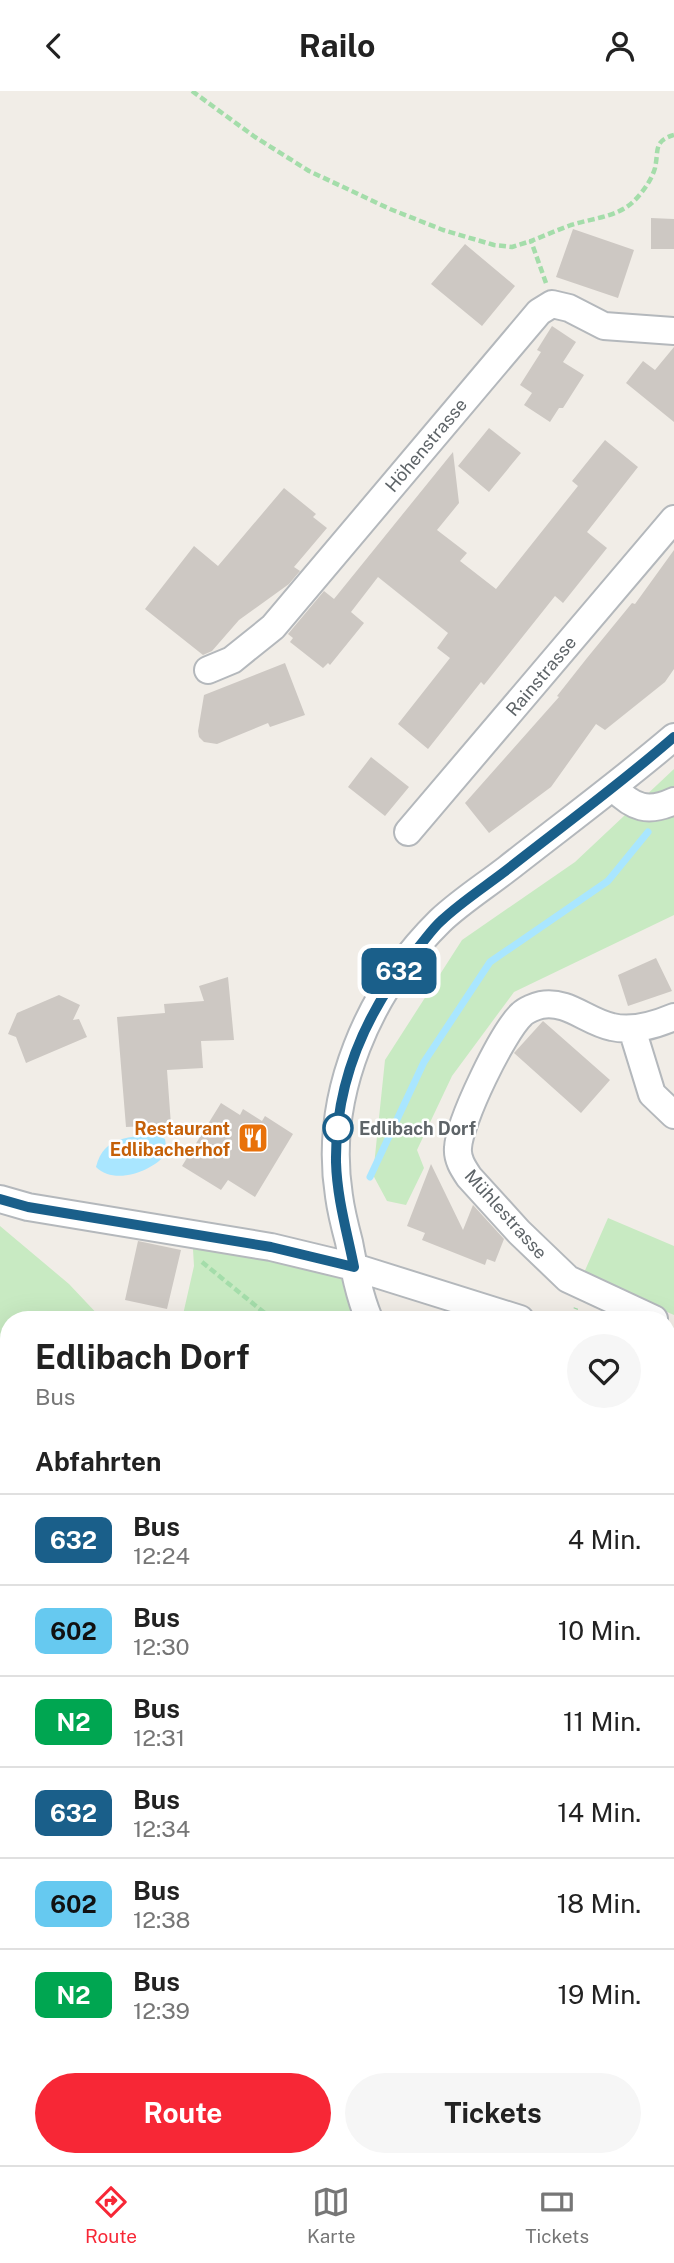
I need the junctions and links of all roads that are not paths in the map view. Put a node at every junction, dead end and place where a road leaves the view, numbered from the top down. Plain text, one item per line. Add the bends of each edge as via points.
1 (674, 331) edge
2 (674, 519) edge
3 (208, 670) dead end
4 (674, 737) edge
5 (614, 788) junction
6 (674, 801) edge
7 (408, 832) dead end
8 (674, 1017) edge
9 (632, 1029) junction
10 (674, 1115) edge
11 (0, 1199) edge
12 (354, 1267) junction
13 (367, 1311) edge
14 (494, 1311) edge
15 (636, 1311) edge

1 - 3 street, Höhenstrasse via 604,326 552,304 539,312 273,627 232,660
2 - 7 street, Rainstrasse
4 - 5 street
5 - 6 street via 633,804 652,808
5 - 12 street via 440,921 378,1002 352,1058 338,1128 338,1194
8 - 9 street, Mühlestrasse
9 - 10 street via 652,1094
9 - 15 street, Mühlestrasse via 612,1027 558,1005 540,1005 523,1013 471,1102 457,1152 469,1177 560,1272
11 - 12 street via 271,1247
12 - 13 street
12 - 14 street

